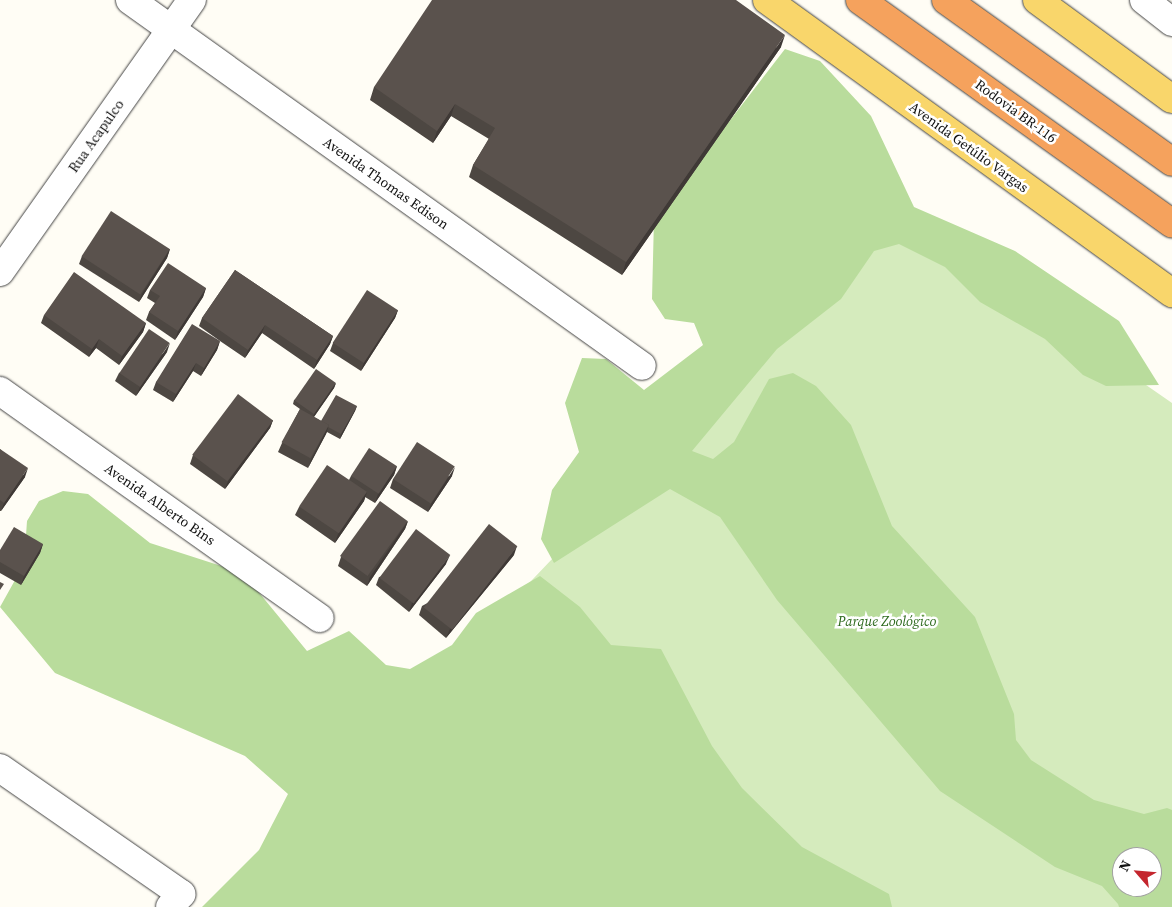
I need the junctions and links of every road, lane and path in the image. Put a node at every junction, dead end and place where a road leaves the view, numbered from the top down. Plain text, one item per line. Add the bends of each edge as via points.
1 (130, 0) edge
2 (192, 0) edge
3 (767, 0) edge
4 (860, 0) edge
5 (946, 0) edge
6 (1036, 0) edge
7 (1144, 0) edge
8 (1172, 22) edge
9 (171, 30) junction
10 (1172, 98) edge
11 (1172, 162) edge
12 (1172, 223) edge
13 (0, 272) edge
14 (1172, 293) edge
15 (642, 366) dead end
16 (0, 391) edge
17 (320, 618) dead end
18 (0, 768) edge
19 (170, 907) edge

1 - 9 street, Avenida Thomas Edison
2 - 9 street, Rua Acapulco
3 - 14 main road, Avenida Getúlio Vargas
4 - 12 highway, Rodovia BR-116
5 - 11 highway
6 - 10 main road
7 - 8 street
9 - 13 street, Rua Acapulco
9 - 15 street, Avenida Thomas Edison
16 - 17 street, Avenida Alberto Bins
18 - 19 street via 181,894

